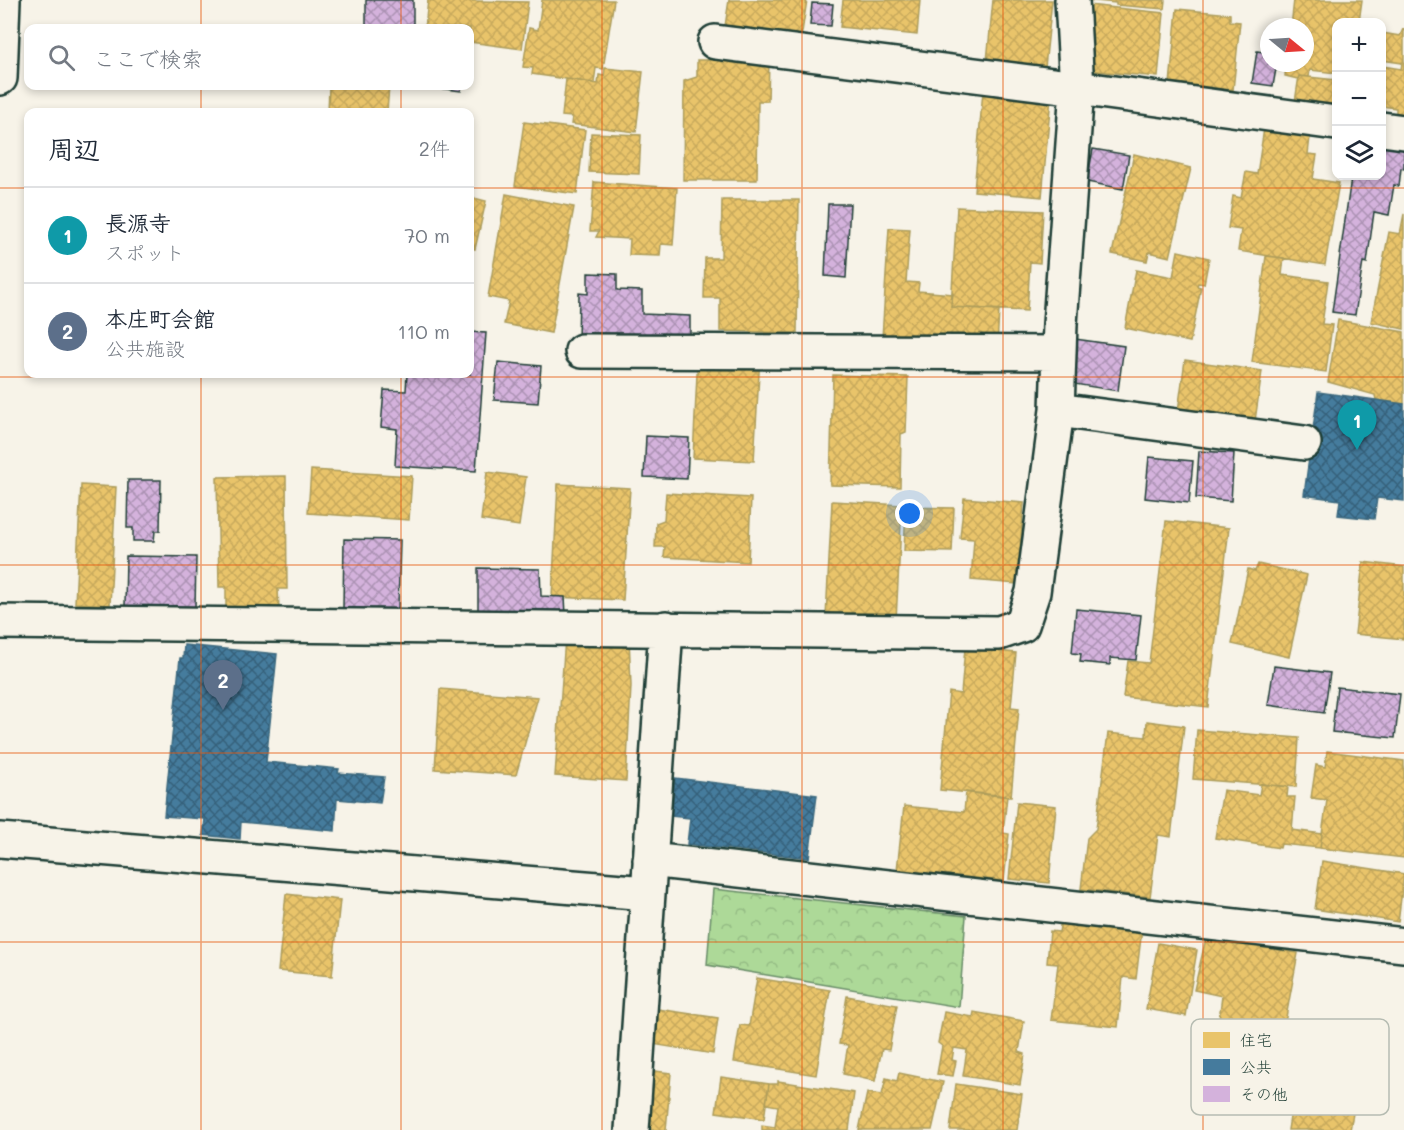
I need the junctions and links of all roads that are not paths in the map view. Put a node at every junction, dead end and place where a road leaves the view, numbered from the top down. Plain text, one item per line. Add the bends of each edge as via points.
1 (3, 0) edge
2 (1072, 0) edge
3 (715, 42) dead end
4 (0, 78) edge
5 (1077, 88) junction
6 (1332, 122) edge
7 (1386, 130) edge
8 (1404, 132) edge
9 (582, 351) dead end
10 (1059, 353) junction
11 (1057, 410) junction
12 (1304, 442) dead end
13 (0, 622) edge
14 (666, 628) junction
15 (0, 840) edge
16 (650, 860) junction
17 (647, 893) junction
18 (1404, 945) edge
19 (632, 1130) edge

1 - 4 street
2 - 5 street
3 - 5 street
5 - 6 street
5 - 10 street
7 - 8 street
9 - 10 street
10 - 11 street
11 - 12 street
11 - 14 street via 1033,592 1022,625 999,633
13 - 14 street
14 - 16 street
15 - 17 street
16 - 17 street
16 - 18 street
17 - 19 street

